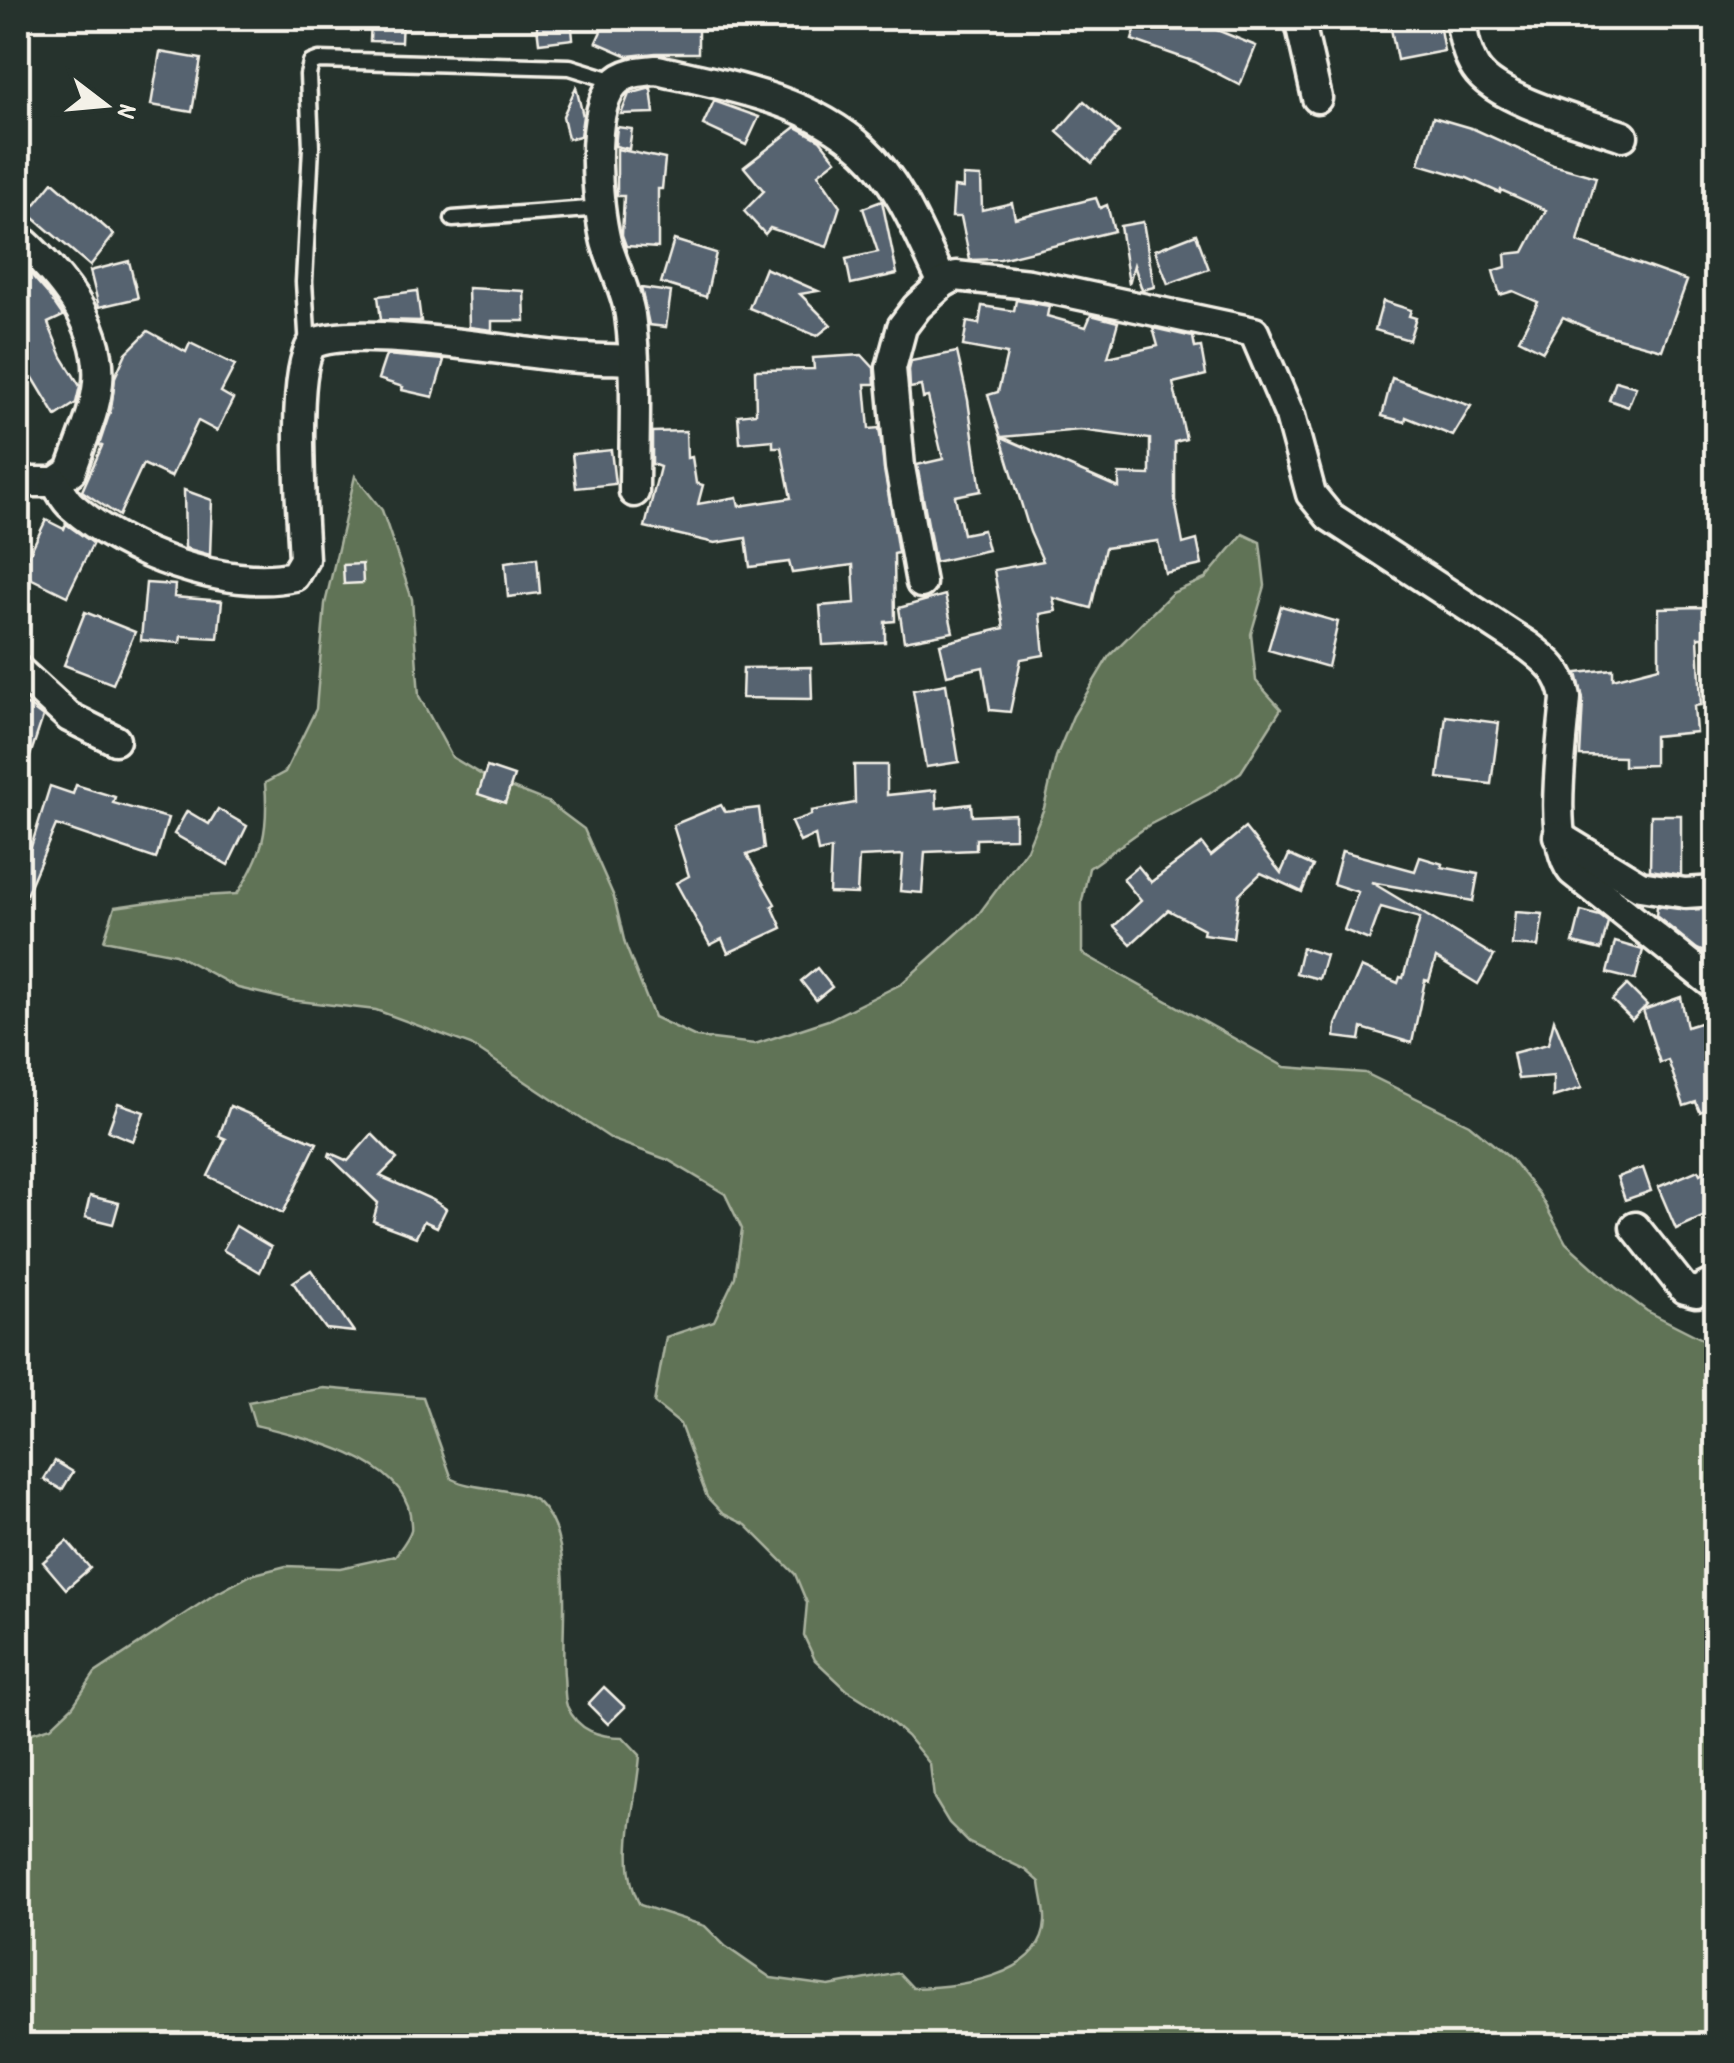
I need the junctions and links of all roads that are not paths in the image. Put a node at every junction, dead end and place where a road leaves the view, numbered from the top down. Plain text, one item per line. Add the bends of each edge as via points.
1 (1272, 18) edge
2 (1460, 18) edge
3 (1300, 23) edge
4 (615, 81) junction
5 (1317, 98) dead end
6 (1623, 136) dead end
7 (602, 208) junction
8 (453, 219) dead end
9 (18, 237) edge
10 (943, 284) junction
11 (308, 350) junction
12 (634, 360) junction
13 (18, 478) edge
14 (55, 482) junction
15 (634, 492) dead end
16 (922, 583) dead end
17 (18, 670) edge
18 (115, 740) dead end
19 (1558, 836) junction
20 (1716, 890) edge
21 (1716, 987) edge
22 (1635, 1227) dead end
23 (1716, 1282) edge

1 - 3 street
2 - 6 street via 1466,48 1486,81 1507,95
3 - 5 street
4 - 7 street via 599,125
4 - 10 street via 657,70 784,101 823,120 866,151 902,200
4 - 11 lane via 570,66 311,63
7 - 8 lane
7 - 12 street via 630,312
9 - 14 street via 66,287 95,352 98,382 91,410 71,472
10 - 16 street via 902,328 891,368 900,466
10 - 19 street via 956,276 1029,284 1254,332 1290,416 1311,494 1328,516 1556,669 1566,698
11 - 12 street via 326,339 398,338
11 - 14 street via 300,402 304,559 294,576 222,576 142,551 69,505
12 - 15 street
13 - 14 street
17 - 18 street via 69,717
19 - 20 street via 1640,886
19 - 21 street via 1572,871
22 - 23 street via 1684,1289 1696,1292

